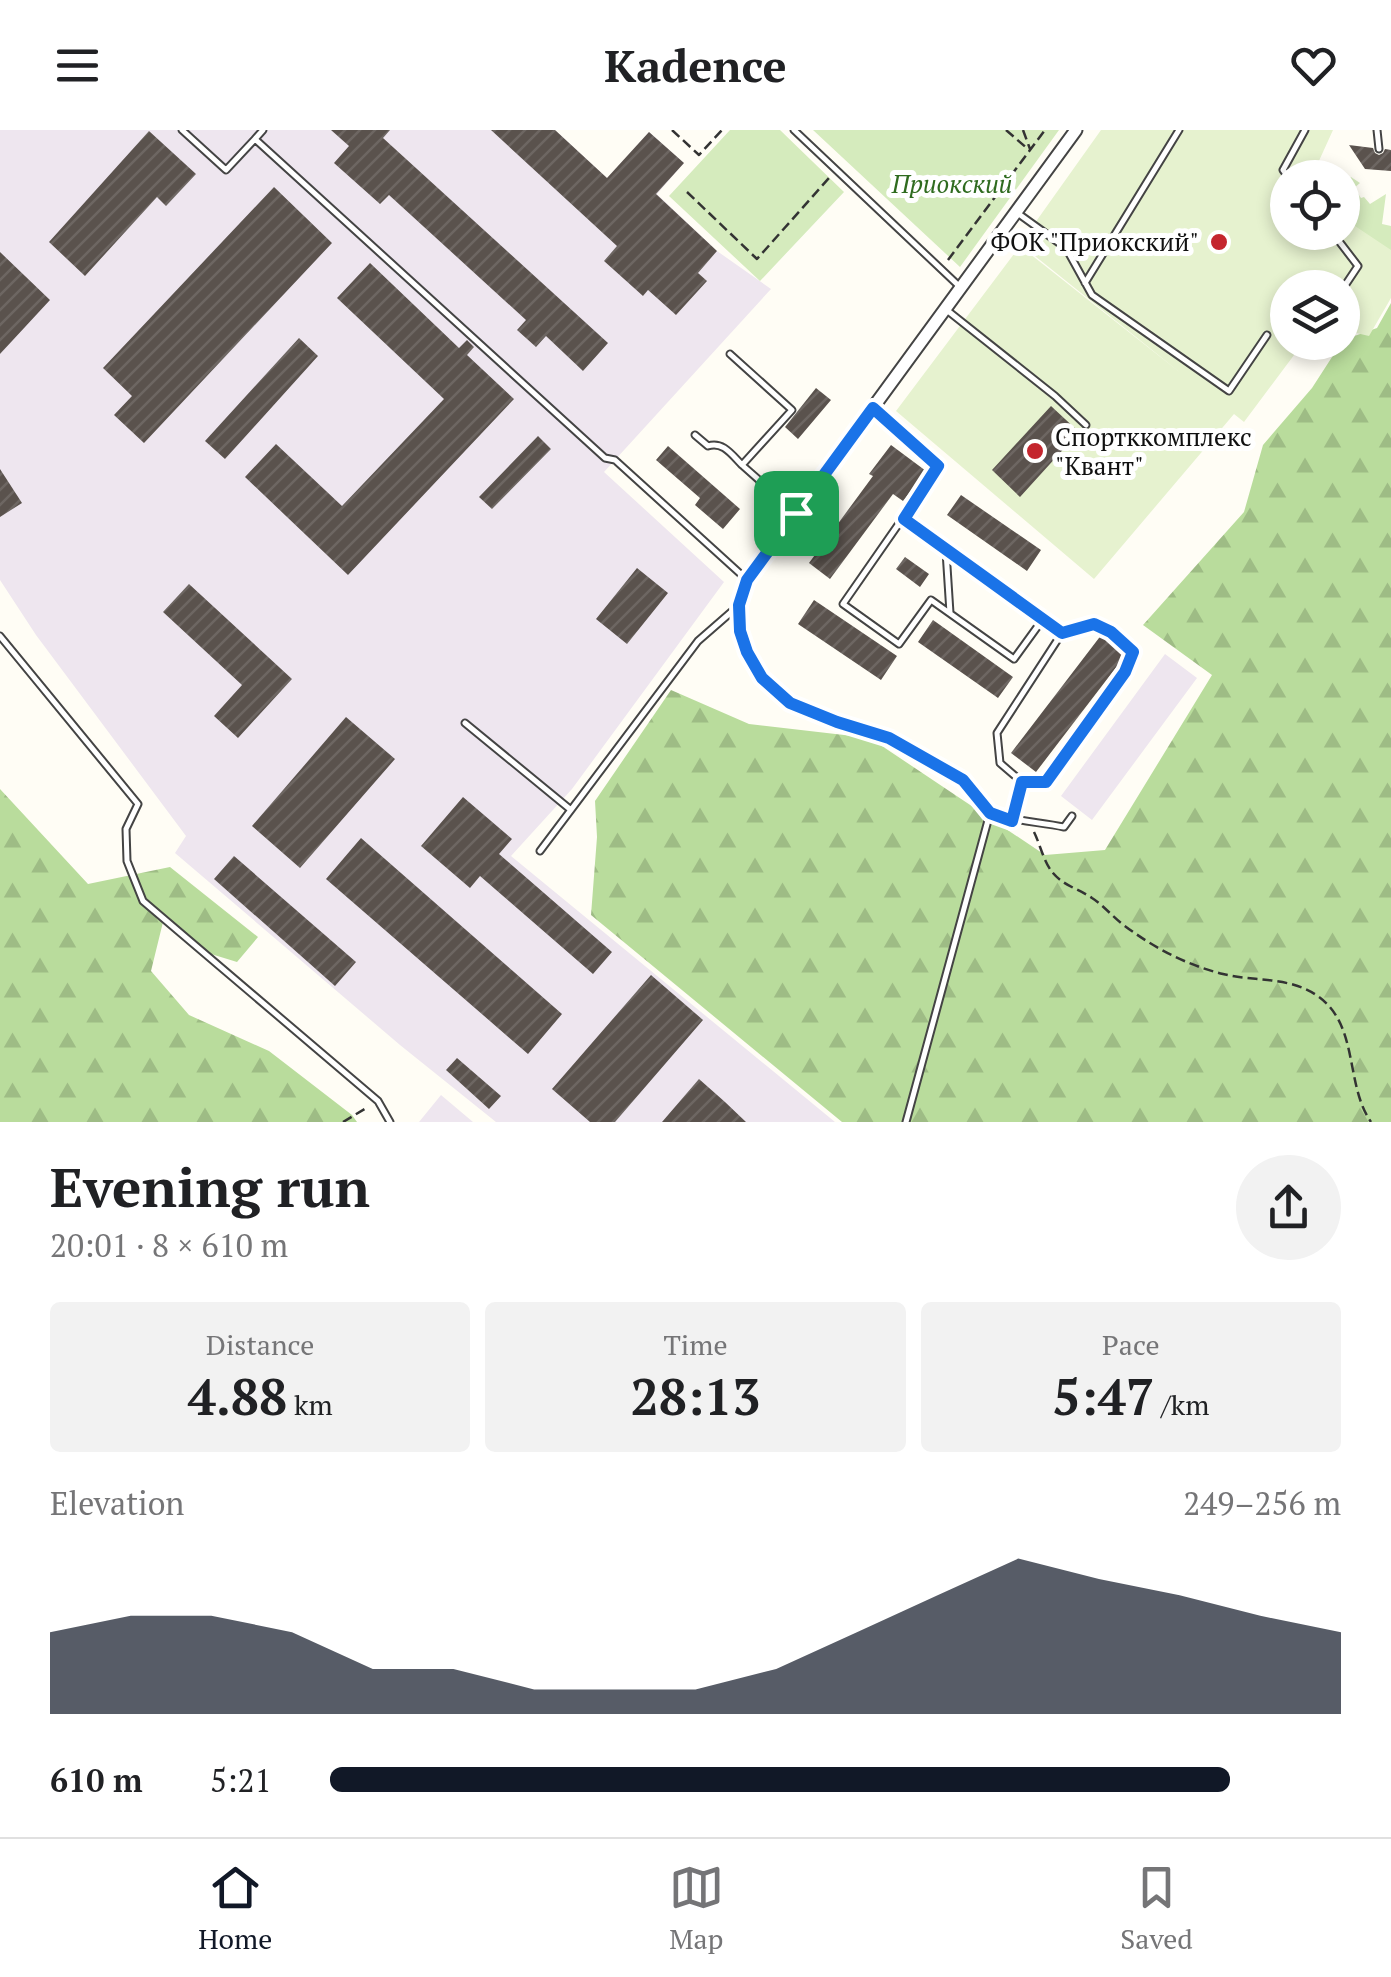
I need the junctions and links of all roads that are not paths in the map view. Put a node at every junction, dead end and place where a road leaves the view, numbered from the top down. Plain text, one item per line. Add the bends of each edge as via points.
1 (182, 130) edge
2 (263, 130) edge
3 (794, 130) edge
4 (1076, 130) edge
5 (1179, 130) edge
6 (1305, 130) edge
7 (1377, 130) edge
8 (255, 139) junction
9 (1379, 148) dead end
10 (1288, 160) edge
11 (1016, 212) junction
12 (1085, 282) junction
13 (961, 288) junction
14 (945, 310) junction
15 (1267, 335) dead end
16 (730, 354) dead end
17 (873, 408) junction
18 (1086, 425) dead end
19 (695, 435) dead end
20 (742, 465) junction
21 (796, 513) junction
22 (904, 519) junction
23 (946, 549) junction
24 (747, 580) junction
25 (739, 605) junction
26 (950, 613) junction
27 (1043, 619) junction
28 (1062, 633) junction
29 (0, 636) edge
30 (465, 723) dead end
31 (571, 810) junction
32 (990, 813) junction
33 (1072, 816) dead end
34 (540, 851) dead end
35 (390, 1122) edge
36 (906, 1122) edge

1 - 8 lane via 226,170
2 - 8 lane
3 - 13 lane
4 - 11 street
5 - 12 lane
6 - 10 lane
7 - 9 lane
8 - 24 lane
11 - 12 lane via 1066,248
11 - 13 street
12 - 15 lane via 1092,295 1229,392
13 - 14 street
14 - 17 street
14 - 18 lane
16 - 20 lane via 792,410
17 - 21 street
17 - 22 lane via 938,466
19 - 20 lane
20 - 21 lane
21 - 24 street
22 - 23 lane
22 - 26 lane via 843,604 900,644 932,600
23 - 26 lane
23 - 27 lane
24 - 25 street
25 - 31 lane via 698,641
25 - 32 street via 747,652 762,678 790,703 889,738 963,780
26 - 27 lane via 1014,659
27 - 28 lane
28 - 28 lane via 997,733 1000,762 1022,782 1046,782 1133,652 1094,624
29 - 35 lane via 138,804 126,829 127,861 143,901 378,1101
30 - 31 lane
31 - 34 lane
32 - 33 lane via 1064,827
32 - 36 lane

